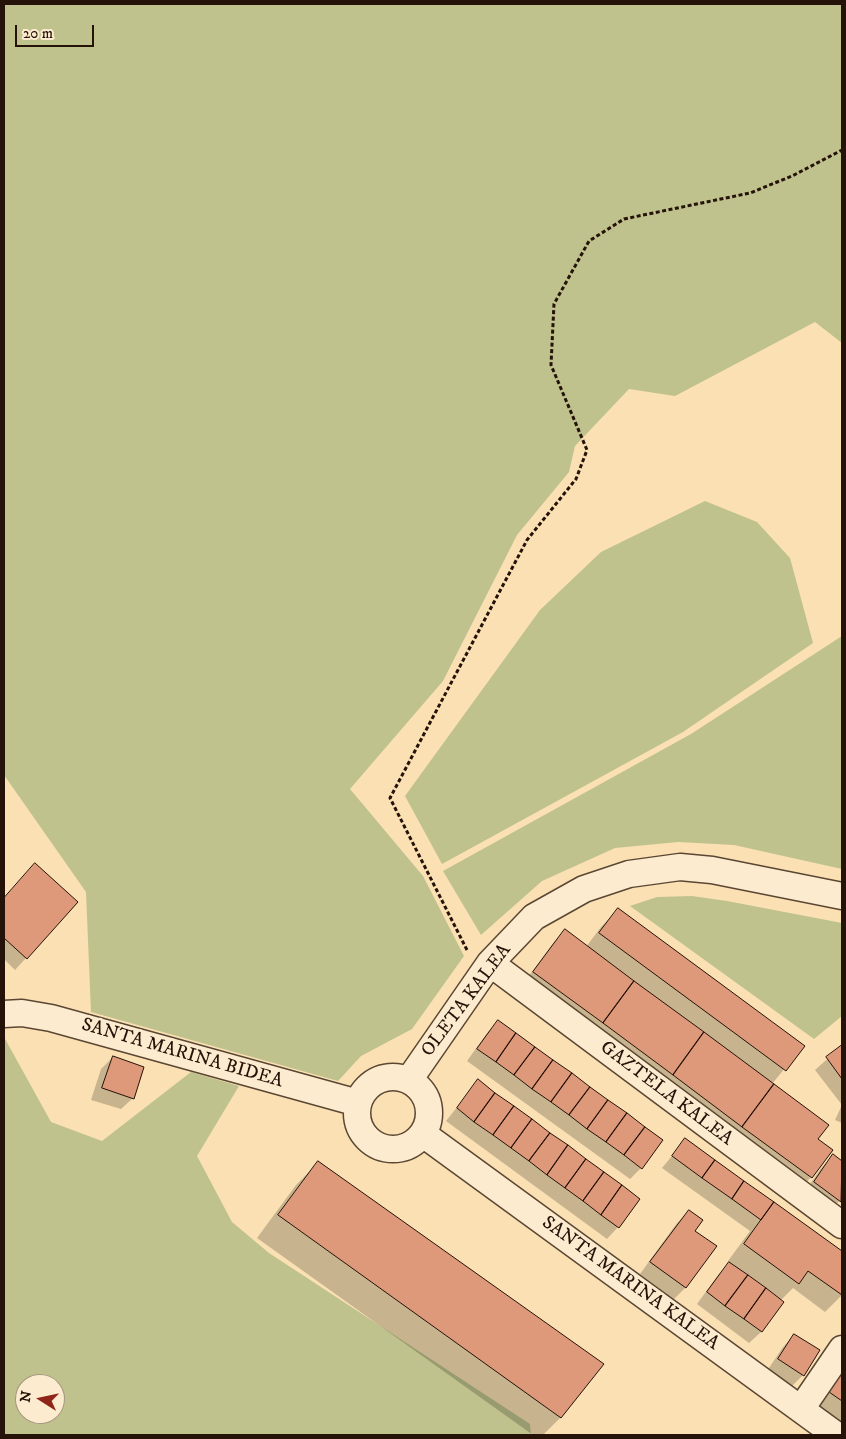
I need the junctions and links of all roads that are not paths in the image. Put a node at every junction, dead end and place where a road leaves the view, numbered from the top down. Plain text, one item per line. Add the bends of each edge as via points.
1 (842, 896) edge
2 (485, 970) junction
3 (4, 1014) edge
4 (409, 1080) junction
5 (358, 1103) junction
6 (423, 1134) junction
7 (842, 1225) edge
8 (842, 1348) edge
9 (801, 1410) junction
10 (836, 1435) edge

1 - 2 street, OLETA KALEA via 680,866 629,874 584,889 534,917
2 - 4 street, OLETA KALEA
2 - 7 street, GAZTELA KALEA
3 - 5 street, SANTA MARINA BIDEA via 52,1018
4 - 5 street via 384,1078 373,1083
4 - 6 street via 423,1093 429,1110
5 - 6 street via 358,1126 364,1136 377,1146 394,1150 405,1148
6 - 9 street, SANTA MARINA KALEA
8 - 9 street
9 - 10 street, SANTA MARINA KALEA

